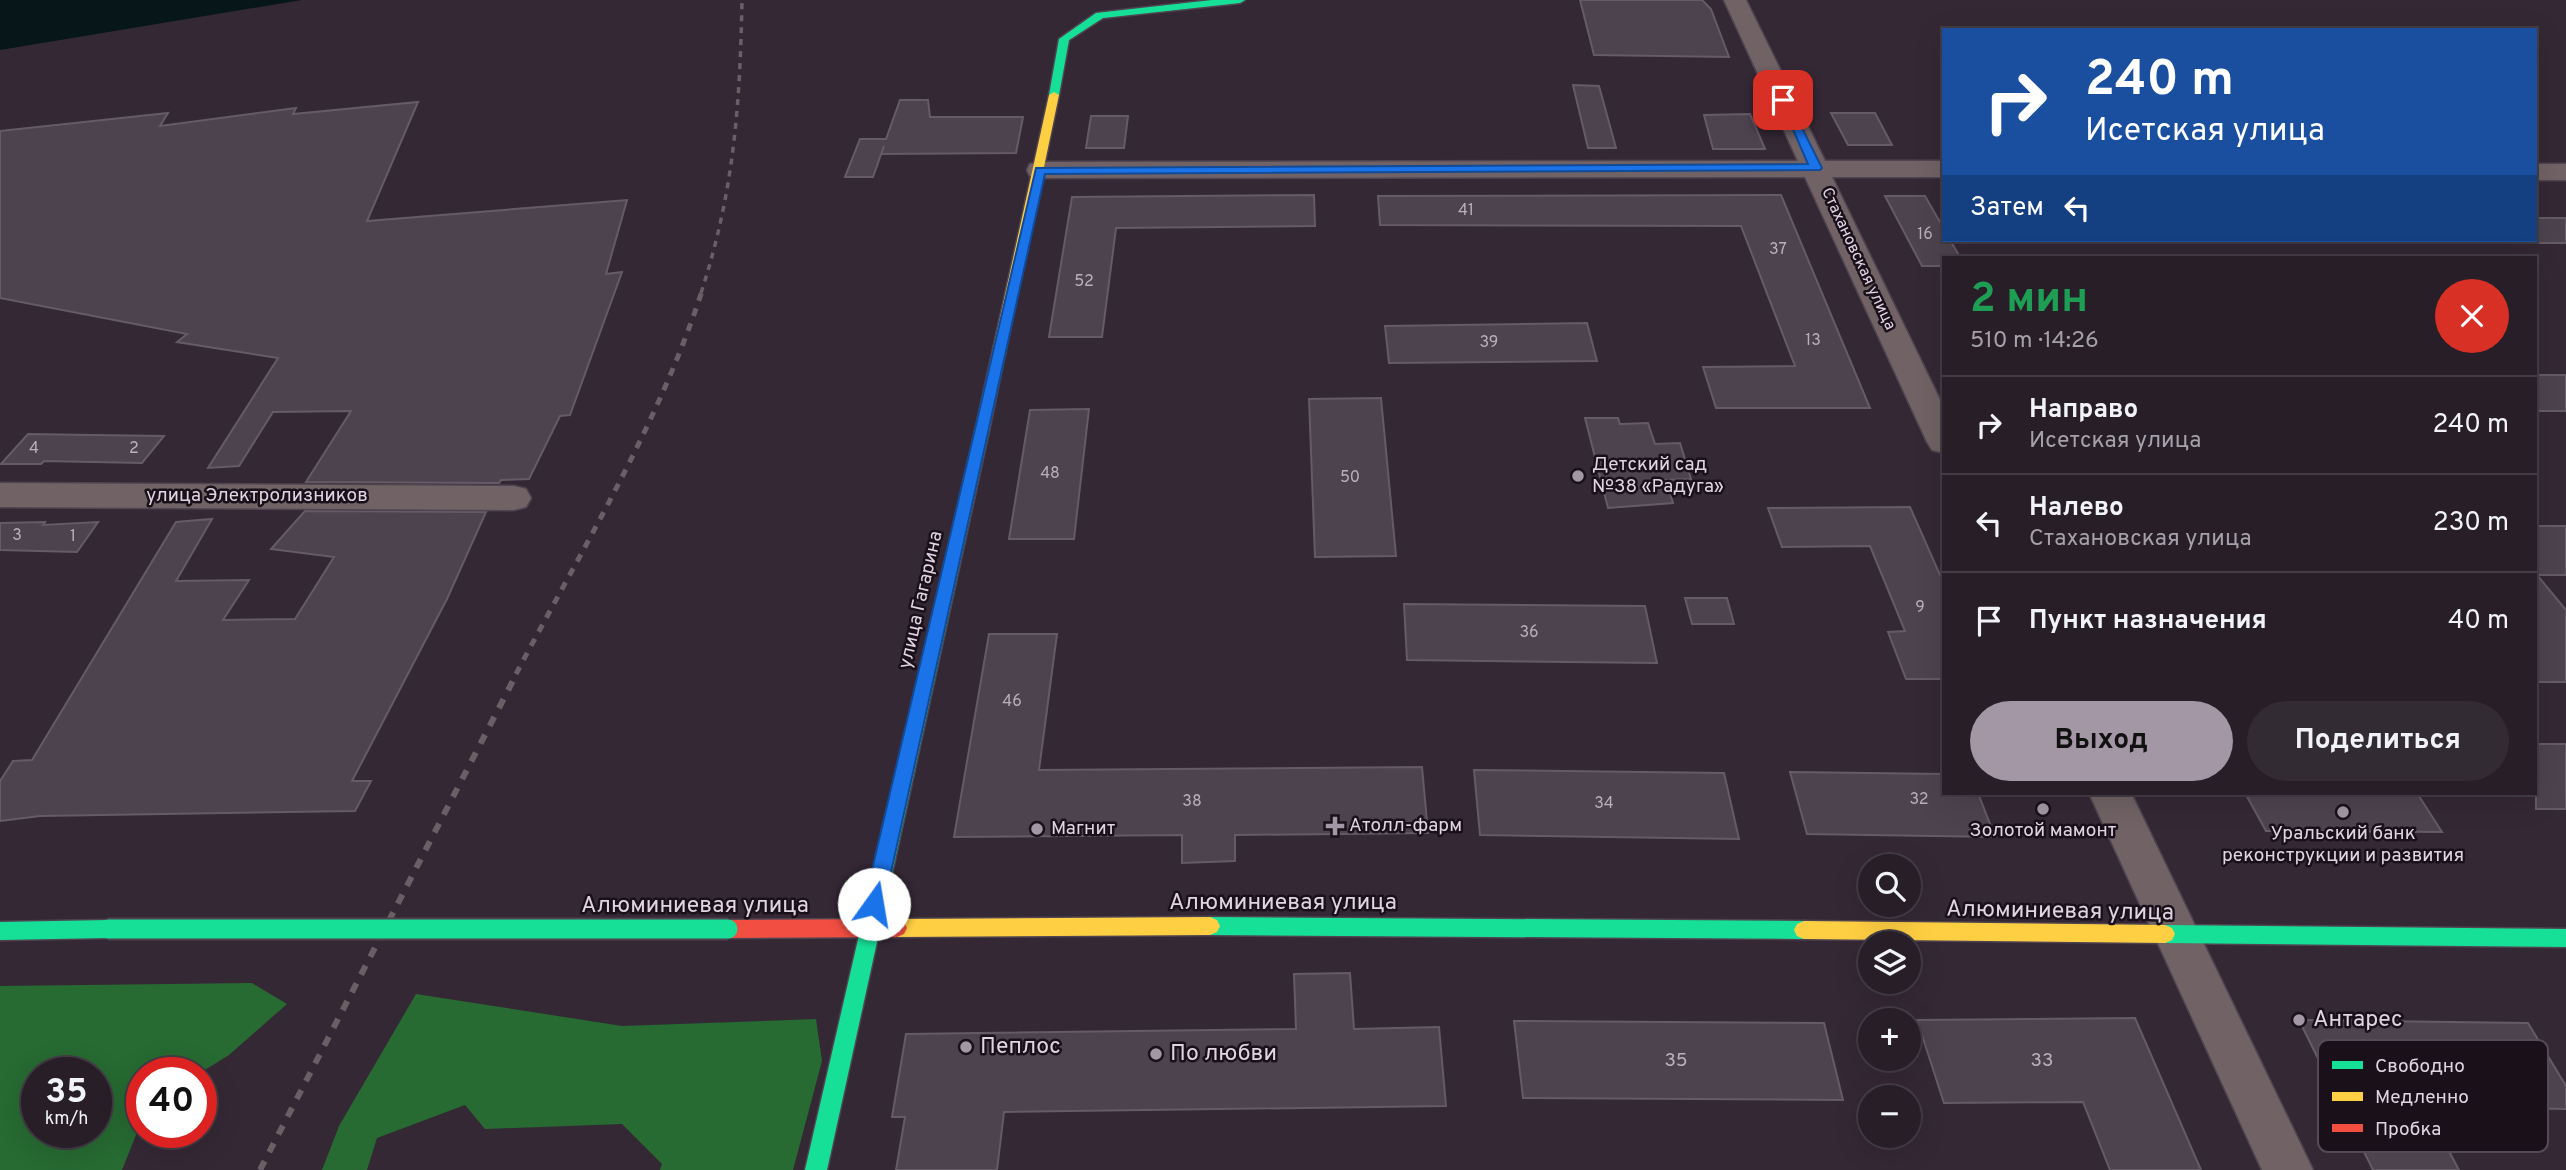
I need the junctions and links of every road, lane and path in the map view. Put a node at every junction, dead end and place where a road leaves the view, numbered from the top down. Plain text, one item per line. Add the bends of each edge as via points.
1 (1240, 0) edge
2 (1735, 0) edge
3 (1816, 168) junction
4 (1942, 169) edge
5 (1040, 170) junction
6 (2537, 172) edge
7 (2566, 172) edge
8 (1942, 438) edge
9 (0, 495) edge
10 (514, 498) dead end
11 (2111, 795) edge
12 (0, 930) edge
13 (868, 930) junction
14 (2178, 936) junction
15 (2566, 938) edge
16 (816, 1170) edge
17 (2288, 1170) edge

1 - 5 main road, улица Гагарина via 1100,15 1064,39
2 - 3 street, Стахановская улица
3 - 4 street
3 - 5 street
3 - 8 street, Стахановская улица
5 - 13 main road, улица Гагарина
6 - 7 street
9 - 10 street, улица Электролизников
11 - 14 street
12 - 13 main road, Алюминиевая улица, bridge
13 - 14 main road, Алюминиевая улица via 1287,925
13 - 16 main road, улица Гагарина
14 - 15 main road, Алюминиевая улица
14 - 17 street

